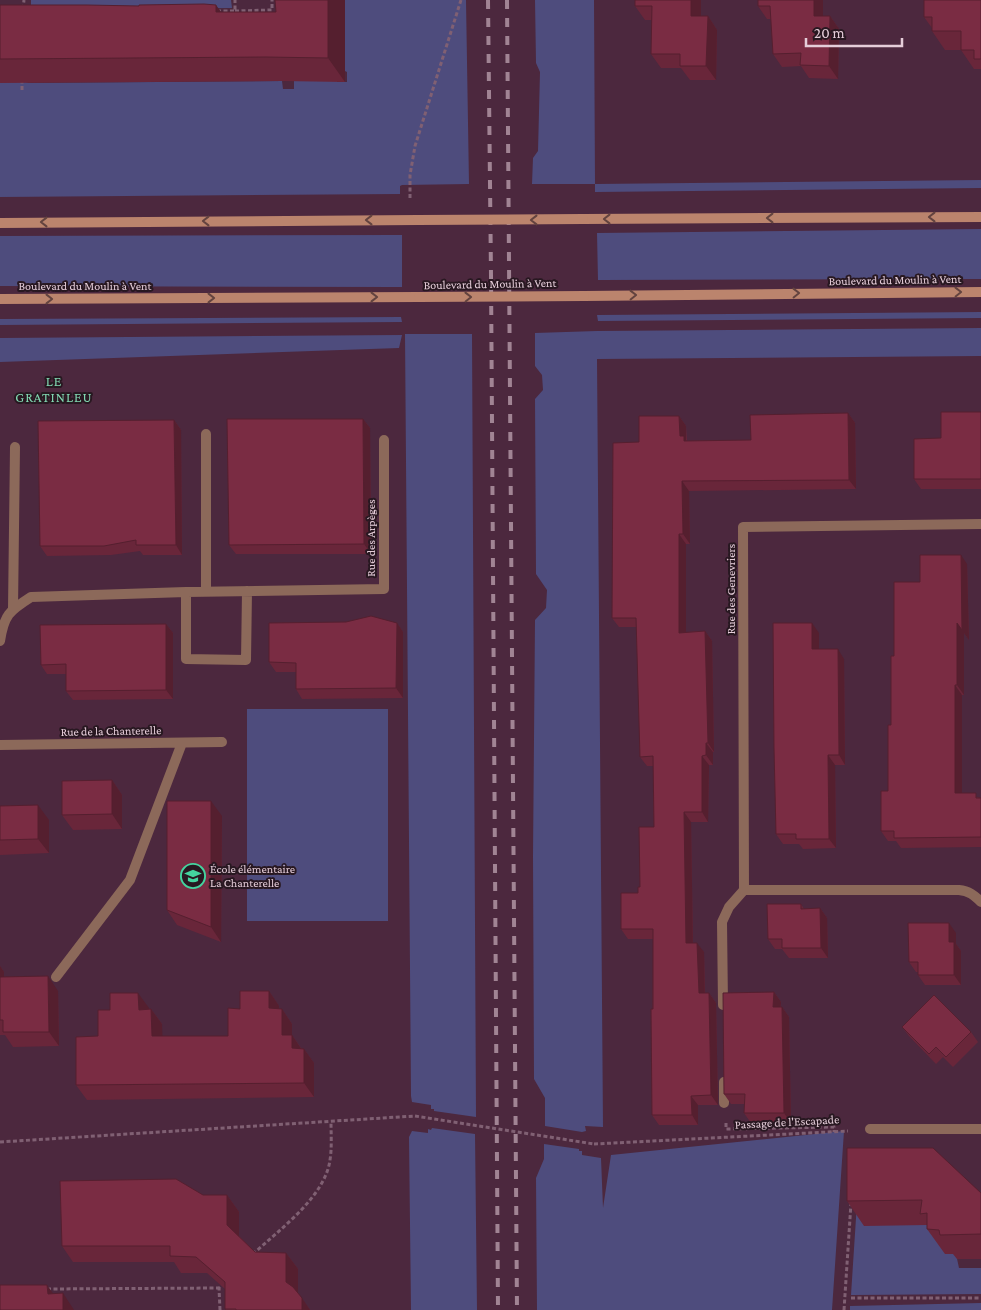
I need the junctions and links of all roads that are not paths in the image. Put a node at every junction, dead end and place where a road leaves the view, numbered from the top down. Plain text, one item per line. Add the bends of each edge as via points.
1 (981, 216) edge
2 (0, 223) edge
3 (981, 292) edge
4 (0, 299) edge
5 (206, 434) dead end
6 (384, 440) dead end
7 (15, 447) dead end
8 (981, 524) edge
9 (206, 591) junction
10 (247, 591) junction
11 (186, 592) junction
12 (13, 609) junction
13 (0, 641) edge
14 (222, 742) dead end
15 (182, 743) junction
16 (0, 744) edge
17 (744, 890) junction
18 (981, 902) edge
19 (56, 977) dead end
20 (723, 1018) edge
21 (724, 1075) edge
22 (724, 1103) edge
23 (981, 1128) edge
24 (870, 1129) road end

1 -> 2 main road, bridge
4 -> 3 main road, Boulevard du Moulin à Vent, bridge
5 - 9 street
6 - 10 street, Rue des Arpèges via 384,589
7 - 12 street
8 - 17 street, Rue des Genevriers via 743,527
9 - 10 street, Rue des Arpèges
9 - 11 street, Rue des Arpèges
10 - 11 street via 246,660 186,660
11 - 12 street, Rue des Arpèges via 31,597
12 - 13 street via 3,623
14 - 15 street, Rue de la Chanterelle
15 - 16 street, Rue de la Chanterelle
15 - 19 street via 130,880
17 - 18 street via 966,890
17 - 20 street via 729,907 722,922
21 - 22 street
23 - 24 street

